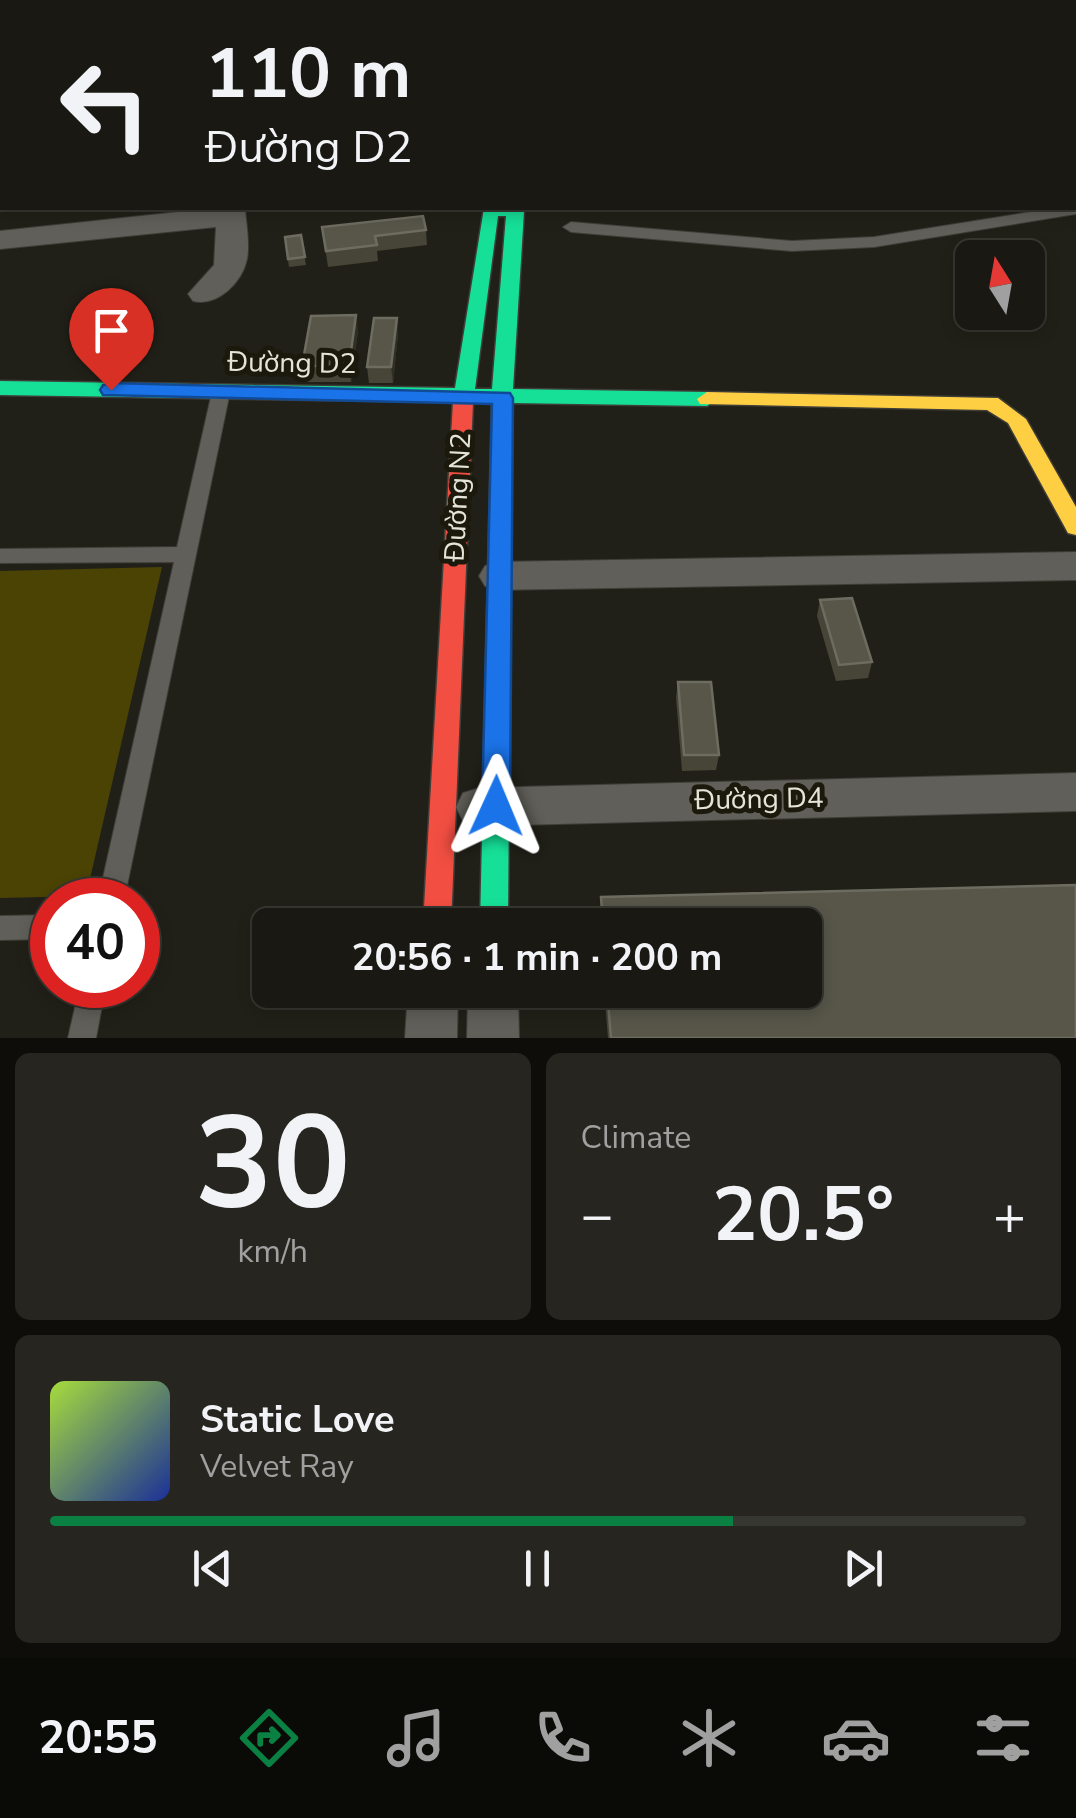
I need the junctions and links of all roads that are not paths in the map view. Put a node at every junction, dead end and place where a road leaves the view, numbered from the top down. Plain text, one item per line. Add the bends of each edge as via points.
1 (502, 210) edge
2 (515, 210) edge
3 (1070, 210) edge
4 (230, 212) edge
5 (571, 228) dead end
6 (0, 240) edge
7 (204, 294) dead end
8 (0, 388) edge
9 (221, 392) junction
10 (463, 396) junction
11 (502, 398) junction
12 (1076, 527) edge
13 (186, 554) junction
14 (0, 556) edge
15 (1076, 566) edge
16 (500, 576) junction
17 (1076, 792) edge
18 (496, 806) junction
19 (442, 810) junction
20 (117, 878) edge
21 (438, 908) edge
22 (494, 908) edge
23 (30, 927) edge
24 (0, 928) edge
25 (88, 1008) edge
26 (433, 1008) edge
27 (493, 1008) edge
28 (82, 1038) edge
29 (431, 1038) edge
30 (493, 1038) edge

1 - 10 street, Đường N2 via 490,211
2 - 11 street, Đường N2
3 - 5 lane via 874,242 792,246
4 - 6 street
4 - 7 street via 234,260
8 - 9 street, Đường D2
9 - 10 street, Đường D2
9 - 13 lane
10 - 11 street, Đường D2
10 - 19 street, Đường N2
11 - 12 street, Đường D2 via 992,403 1016,419
11 - 16 street, Đường N2
13 - 14 lane
13 - 20 lane
15 - 16 street
16 - 18 street, Đường N2
17 - 18 street, Đường D4
18 - 19 street, Đường D4
18 - 22 street, Đường N2
19 - 21 street, Đường N2
23 - 24 lane
25 - 28 lane
26 - 29 street
27 - 30 street

